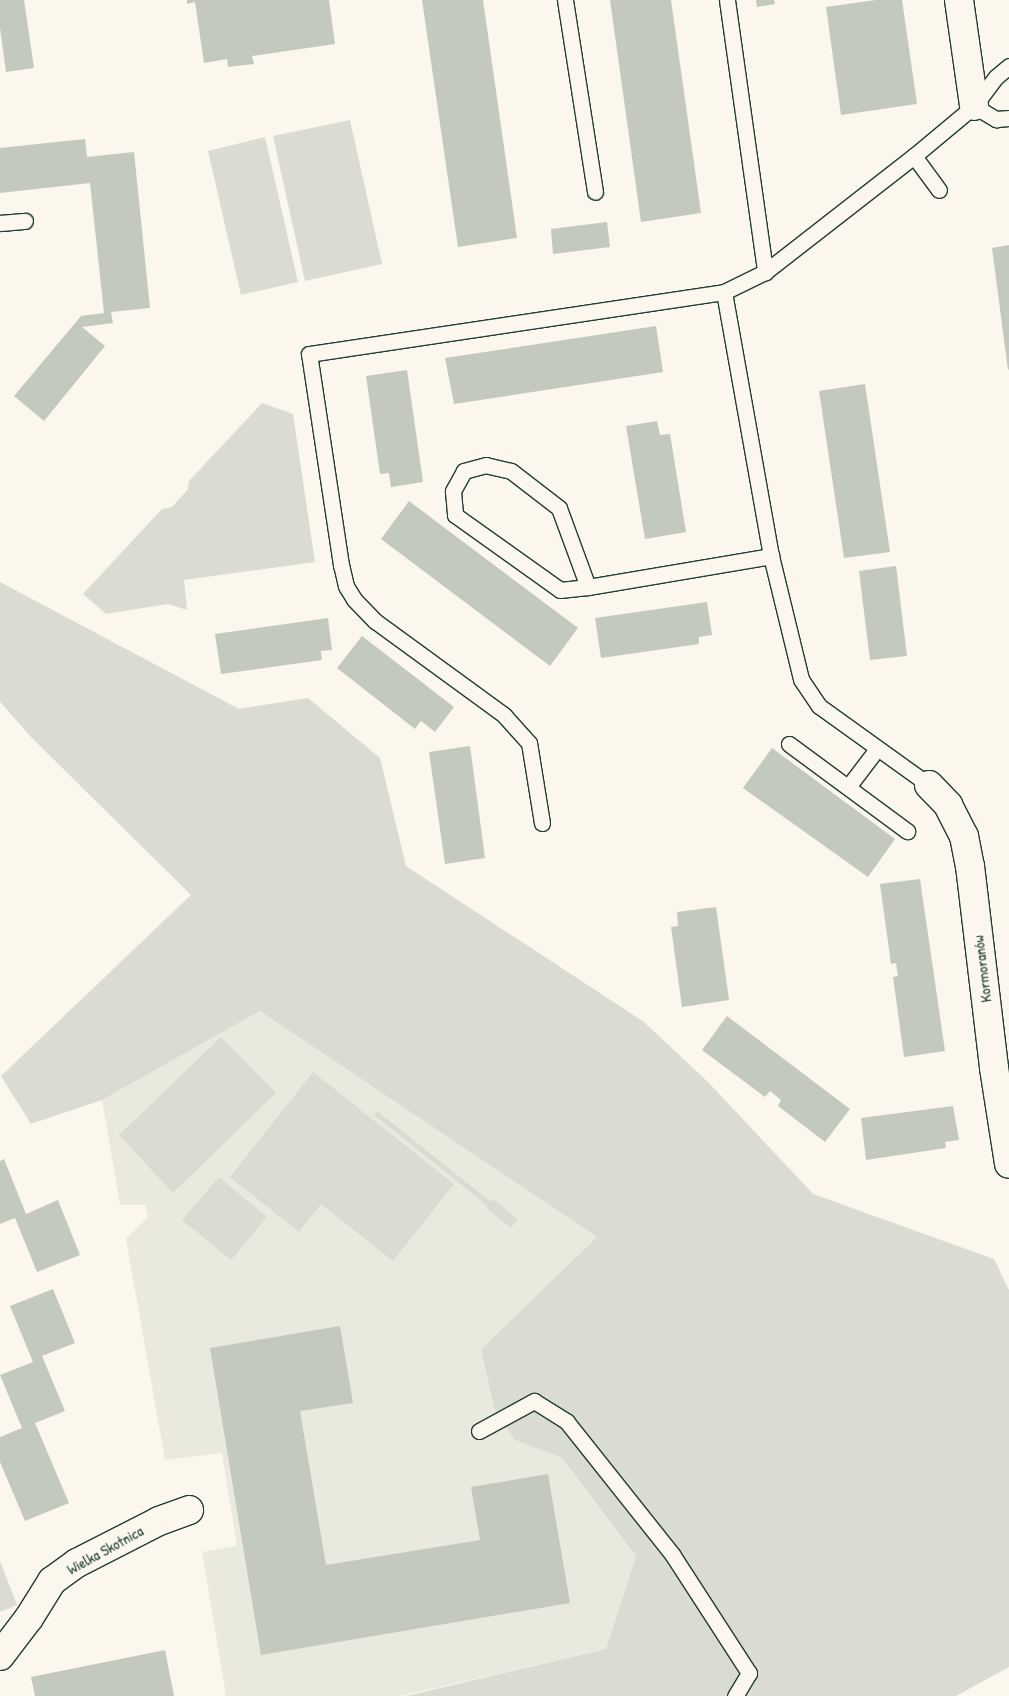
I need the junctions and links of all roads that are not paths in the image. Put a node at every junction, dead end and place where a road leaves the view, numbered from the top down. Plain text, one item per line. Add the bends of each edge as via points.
1 (565, 0) edge
2 (727, 0) edge
3 (959, 0) edge
4 (1009, 66) edge
5 (974, 106) junction
6 (1009, 118) edge
7 (914, 156) junction
8 (939, 190) dead end
9 (595, 192) dead end
10 (25, 222) dead end
11 (0, 224) edge
12 (765, 272) junction
13 (724, 292) junction
14 (770, 556) junction
15 (588, 587) junction
16 (789, 744) dead end
17 (877, 749) junction
18 (928, 785) joint
19 (848, 786) junction
20 (542, 823) dead end
21 (907, 831) dead end
22 (1009, 1164) edge
23 (480, 1432) dead end
24 (189, 1510) dead end
25 (0, 1656) edge
26 (735, 1696) edge

1 - 9 lane
2 - 12 lane
3 - 5 street
4 - 5 lane via 996,77
5 - 6 lane via 996,119
5 - 7 lane
7 - 8 lane
7 - 12 lane
10 - 11 lane
12 - 13 lane
13 - 14 lane
13 - 20 lane via 309,354 346,586 375,621 504,715 529,743
14 - 15 lane
14 - 17 lane via 800,679 819,706
15 - 15 lane via 560,590 455,515 452,491 464,471 486,465 511,471 560,508
16 - 19 lane
17 - 18 lane
17 - 19 lane
18 - 22 street, Kormoranów via 948,805 964,836
19 - 21 lane
23 - 26 lane via 534,1400 567,1422 672,1554 749,1673
24 - 25 street, Wielka Skotnica via 159,1521 77,1564 52,1581

